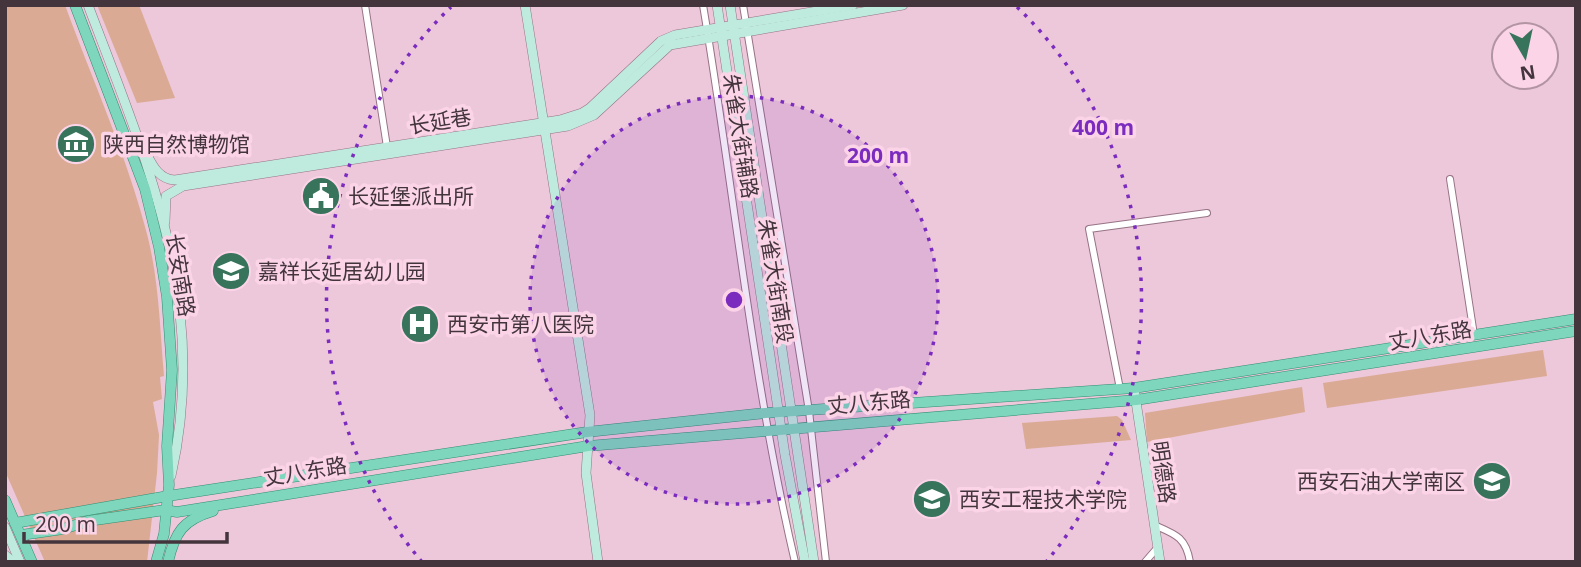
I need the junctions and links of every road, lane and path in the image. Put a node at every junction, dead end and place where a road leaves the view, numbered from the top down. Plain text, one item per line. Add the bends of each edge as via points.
1 (75, 5) edge
2 (88, 5) edge
3 (365, 5) edge
4 (525, 5) edge
5 (703, 5) edge
6 (717, 5) edge
7 (730, 5) edge
8 (743, 5) edge
9 (853, 5) edge
10 (903, 5) edge
11 (746, 27) junction
12 (734, 29) junction
13 (721, 31) junction
14 (708, 33) junction
15 (544, 127) junction
16 (142, 146) junction
17 (387, 147) junction
18 (1450, 179) dead end
19 (1207, 213) dead end
20 (165, 222) junction
21 (1576, 319) edge
22 (1576, 331) edge
23 (1474, 335) junction
24 (1134, 388) junction
25 (1119, 389) junction
26 (1136, 400) junction
27 (793, 411) junction
28 (809, 411) junction
29 (765, 412) junction
30 (778, 412) junction
31 (811, 427) junction
32 (794, 429) junction
33 (781, 430) junction
34 (587, 432) junction
35 (769, 432) junction
36 (588, 446) junction
37 (169, 485) junction
38 (168, 496) junction
39 (5, 500) edge
40 (240, 502) junction
41 (165, 510) junction
42 (1154, 525) junction
43 (8, 529) edge
44 (164, 534) junction
45 (21, 535) junction
46 (1158, 547) junction
47 (5, 555) edge
48 (13, 562) edge
49 (20, 562) edge
50 (32, 562) edge
51 (156, 562) edge
52 (167, 562) edge
53 (598, 562) edge
54 (794, 562) edge
55 (805, 562) edge
56 (814, 562) edge
57 (826, 562) edge
58 (1145, 562) edge
59 (1160, 562) edge
60 (1190, 562) edge

1 - 37 main road, 长安南路 via 145,190 159,247 172,351
2 - 16 street
3 - 17 street
4 - 15 street
5 - 14 street, 朱雀大街辅路
6 - 13 street, 朱雀大街南段
7 - 12 street, 朱雀大街南段
8 - 11 street, 朱雀大街辅路
9 - 11 street
10 - 11 street
11 - 12 street, 长延巷
11 - 28 street, 朱雀大街辅路
12 - 13 street, 长延巷
12 - 27 street, 朱雀大街南段
13 - 14 street, 长延巷
13 - 30 street, 朱雀大街南段
14 - 15 street, 长延巷 via 670,46 594,116 568,126
14 - 29 street, 朱雀大街辅路
15 - 17 street, 长延巷
15 - 20 street, 长延巷 via 183,186 166,196
15 - 34 street via 590,415
16 - 17 street, 长延巷 via 166,180
16 - 20 street
18 - 23 street
19 - 25 street via 1089,229
20 - 37 street via 184,350 182,414
21 - 23 main road, 丈八东路
22 - 26 main road, 丈八东路
23 - 24 main road, 丈八东路
24 - 25 main road, 丈八东路
24 - 26 street, 明德路
25 - 28 main road, 丈八东路
26 - 31 main road, 丈八东路
26 - 42 street, 明德路
27 - 28 main road, 丈八东路
27 - 30 main road, 丈八东路
27 - 32 street, 朱雀大街南段
28 - 31 street, 朱雀大街辅路
29 - 30 main road, 丈八东路
29 - 34 main road, 丈八东路
29 - 35 street, 朱雀大街辅路
30 - 33 street, 朱雀大街南段
31 - 32 main road, 丈八东路
31 - 57 street, 朱雀大街辅路
32 - 33 main road, 丈八东路
32 - 56 street, 朱雀大街南段
33 - 35 main road, 丈八东路
33 - 55 street, 朱雀大街南段
34 - 36 street
34 - 38 main road, 丈八东路
35 - 36 main road, 丈八东路
35 - 54 street, 朱雀大街辅路
36 - 40 main road, 丈八东路
36 - 53 street via 586,473
37 - 38 main road, 长安南路
38 - 41 main road, 长安南路
38 - 43 main road, 丈八东路
39 - 43 main road
40 - 41 main road, 丈八东路
40 - 52 main road via 189,521 176,537
41 - 44 main road, 长安南路
41 - 45 main road, 丈八东路
42 - 46 street, 明德路
42 - 60 street via 1178,535
43 - 45 main road
43 - 49 street
44 - 51 main road, 长安南路
44 - 52 street
45 - 50 main road
46 - 58 street
46 - 59 street, 明德路
47 - 48 street

